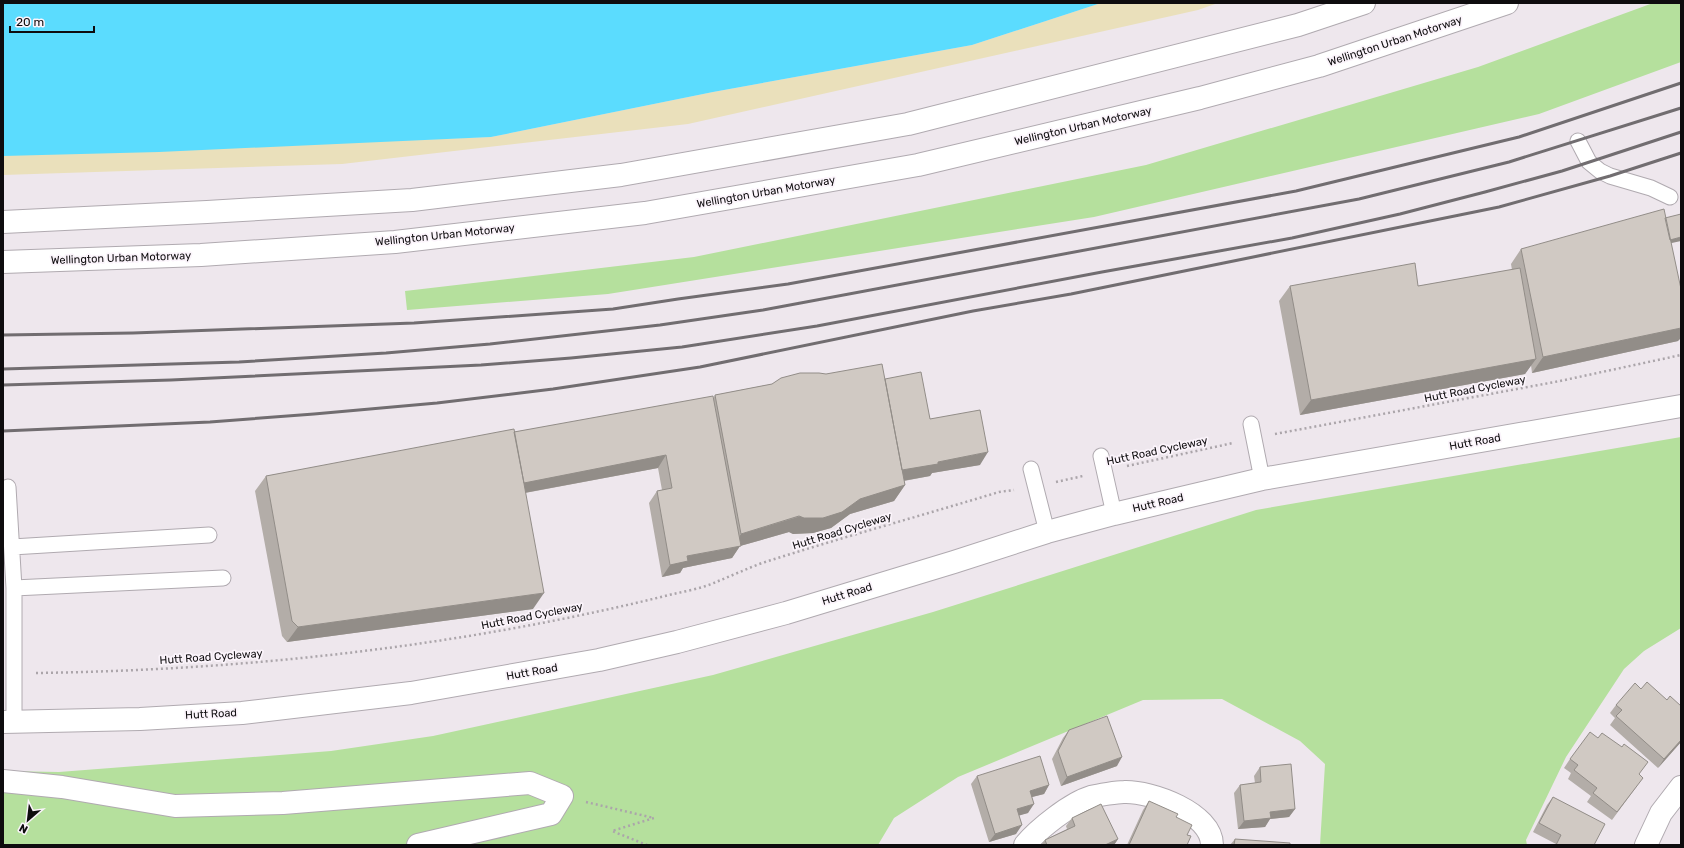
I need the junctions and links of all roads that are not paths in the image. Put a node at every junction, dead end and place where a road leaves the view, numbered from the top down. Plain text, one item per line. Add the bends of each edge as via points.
1 (1364, 3) edge
2 (1507, 3) edge
3 (1578, 141) dead end
4 (1670, 198) dead end
5 (3, 222) edge
6 (3, 262) edge
7 (1681, 406) edge
8 (1253, 431) road end
9 (1103, 463) road end
10 (1031, 469) dead end
11 (1262, 479) junction
12 (8, 487) dead end
13 (1114, 514) junction
14 (1047, 532) junction
15 (209, 535) dead end
16 (12, 546) junction
17 (223, 578) dead end
18 (14, 588) junction
19 (9, 722) edge
20 (3, 781) edge
21 (1681, 787) edge
22 (418, 845) edge
23 (1025, 845) edge
24 (1212, 845) edge
25 (1646, 845) edge

1 - 5 main road via 1298,25 908,124 621,175 412,200
2 - 6 main road, Wellington Urban Motorway via 1319,66 1200,98 918,165 661,210 395,242 201,255
3 - 4 lane via 1589,162 1600,171 1652,188
7 - 11 main road, Hutt Road
8 - 11 lane
9 - 13 lane
10 - 14 lane
11 - 13 main road, Hutt Road
12 - 16 lane
13 - 14 main road, Hutt Road
14 - 19 main road, Hutt Road via 786,613 599,660 411,693 242,713 140,719
15 - 16 lane
16 - 18 lane
17 - 18 lane
18 - 19 lane via 14,673
20 - 22 main road via 62,787 175,806 283,803 530,782 562,796 551,814
21 - 25 main road via 1661,813
23 - 24 main road via 1046,824 1074,806 1091,798 1124,792 1157,797 1192,813 1212,839

